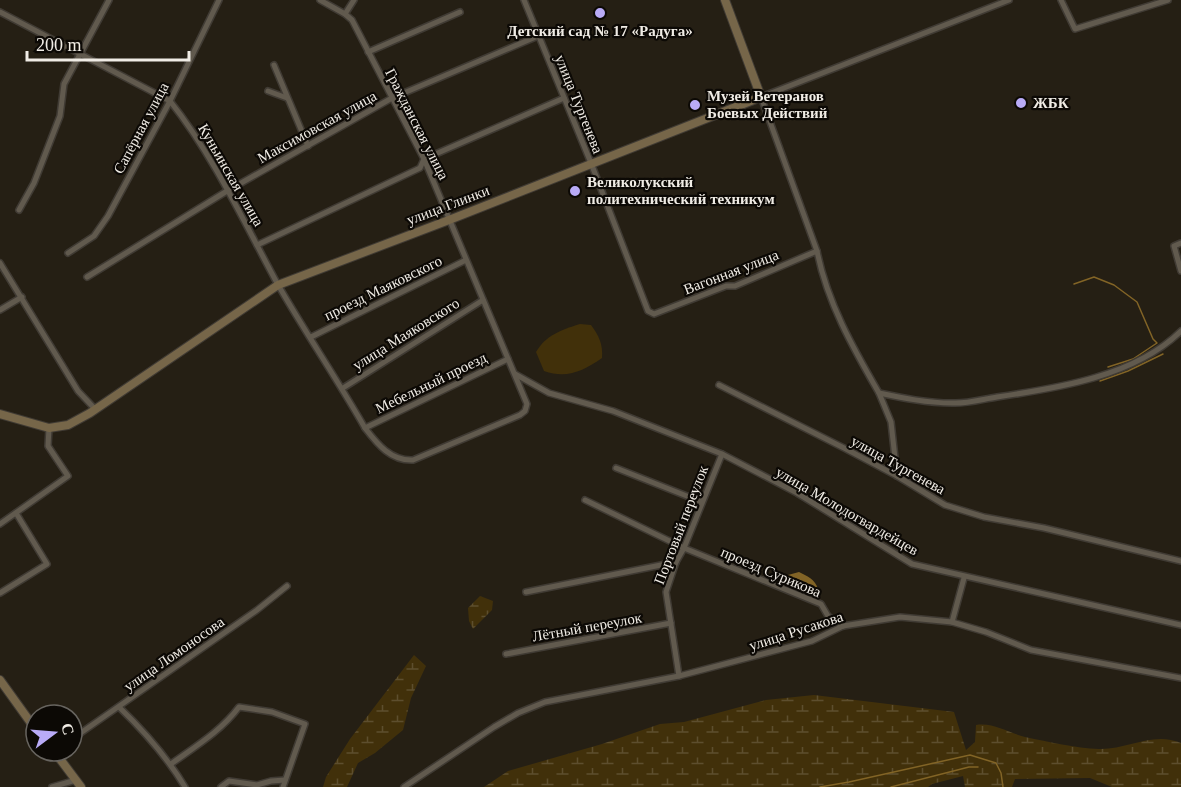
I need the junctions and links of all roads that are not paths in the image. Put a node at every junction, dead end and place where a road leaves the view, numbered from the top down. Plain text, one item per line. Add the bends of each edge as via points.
1 (109, 0) edge
2 (219, 0) edge
3 (320, 0) edge
4 (361, 0) edge
5 (524, 0) edge
6 (725, 0) edge
7 (1009, 0) edge
8 (1061, 0) edge
9 (1168, 0) edge
10 (352, 2) edge
11 (0, 12) edge
12 (460, 12) dead end
13 (345, 14) junction
14 (538, 36) junction
15 (368, 52) junction
16 (79, 54) junction
17 (274, 65) dead end
18 (268, 91) dead end
19 (761, 97) junction
20 (564, 98) junction
21 (287, 99) junction
22 (393, 99) junction
23 (170, 101) junction
24 (308, 146) junction
25 (424, 159) junction
26 (591, 163) junction
27 (227, 191) junction
28 (19, 210) dead end
29 (449, 220) junction
30 (1181, 243) edge
31 (258, 245) junction
32 (817, 250) junction
33 (68, 253) dead end
34 (466, 260) junction
35 (0, 263) edge
36 (1181, 271) edge
37 (87, 277) dead end
38 (278, 285) junction
39 (22, 297) junction
40 (483, 300) junction
41 (0, 310) edge
42 (654, 314) joint
43 (1181, 330) edge
44 (311, 337) junction
45 (508, 359) junction
46 (515, 374) junction
47 (719, 385) dead end
48 (343, 388) junction
49 (879, 393) junction
50 (95, 409) junction
51 (0, 414) edge
52 (49, 428) junction
53 (365, 428) junction
54 (722, 454) junction
55 (403, 460) joint
56 (616, 468) dead end
57 (897, 476) junction
58 (585, 500) dead end
59 (702, 502) junction
60 (16, 513) junction
61 (0, 524) edge
62 (684, 548) junction
63 (1181, 561) edge
64 (676, 562) junction
65 (964, 578) junction
66 (286, 586) dead end
67 (526, 592) dead end
68 (0, 593) edge
69 (952, 622) junction
70 (671, 623) junction
71 (1181, 625) edge
72 (843, 626) junction
73 (506, 654) dead end
74 (679, 676) junction
75 (1181, 678) edge
76 (0, 680) edge
77 (119, 707) junction
78 (24, 713) edge
79 (84, 731) edge
80 (63, 763) edge
81 (171, 764) junction
82 (75, 780) junction
83 (284, 784) edge
84 (52, 787) edge
85 (81, 787) edge
86 (185, 787) edge
87 (221, 787) edge
88 (404, 787) edge

1 - 16 street
2 - 23 street, Сапёрная улица
3 - 13 street, Гражданская улица
4 - 10 street
5 - 14 street, улица Тургенева
6 - 19 street
7 - 19 street, улица Глинки
8 - 9 street via 1075,29
10 - 13 street
11 - 16 street, Куньинская улица
12 - 15 street
13 - 15 street, Гражданская улица
14 - 20 street, улица Тургенева
14 - 22 street, Максимовская улица
15 - 22 street, Гражданская улица
16 - 23 street, Куньинская улица
16 - 28 street via 64,84 60,116
17 - 21 street
18 - 21 street
19 - 26 street, улица Глинки
19 - 32 street
20 - 25 street
20 - 26 street, улица Тургенева
21 - 24 street
22 - 24 street, Максимовская улица
22 - 25 street, Гражданская улица
23 - 27 street, Куньинская улица
23 - 33 street, Сапёрная улица via 108,216 94,236
24 - 27 street, Максимовская улица
25 - 29 street, Гражданская улица
25 - 31 street via 420,168
26 - 29 street, улица Глинки
26 - 42 street, улица Тургенева via 648,311
27 - 31 street, Куньинская улица
27 - 37 street, Максимовская улица
29 - 34 street, Гражданская улица
29 - 38 street, улица Глинки
30 - 36 street via 1174,246
31 - 38 street, Куньинская улица
32 - 42 street, Вагонная улица via 735,286
32 - 49 street via 834,307
34 - 40 street, Гражданская улица
34 - 44 street, проезд Маяковского
35 - 39 street
38 - 44 street, Куньинская улица
38 - 50 street, улица Глинки
39 - 41 street
39 - 50 street via 78,391
40 - 45 street, Гражданская улица
40 - 48 street, улица Маяковского
43 - 49 street via 1167,344 1122,369 1043,389 954,404
44 - 48 street, Куньинская улица
45 - 46 street, Гражданская улица
45 - 53 street, Мебельный проезд
46 - 54 street, улица Молодогвардейцев via 549,393 613,411
46 - 55 street, Гражданская улица via 525,411 413,460
47 - 57 street, улица Тургенева
48 - 53 street, Куньинская улица
49 - 57 street via 891,422
50 - 52 street, улица Глинки via 68,424
51 - 52 street
52 - 60 street via 48,446 68,476
53 - 55 street, Куньинская улица via 377,444
54 - 59 street, Портовый переулок
54 - 65 street, улица Молодогвардейцев via 797,493 912,564
56 - 59 street
57 - 63 street, улица Тургенева via 945,505 984,517
58 - 62 street, проезд Сурикова
59 - 62 street, Портовый переулок
60 - 61 street
60 - 68 street via 47,564
62 - 64 street, Портовый переулок
62 - 72 street, проезд Сурикова via 821,604 828,616
64 - 67 street
64 - 70 street, Портовый переулок via 666,592
65 - 69 street
65 - 71 street, улица Молодогвардейцев
66 - 77 street, улица Ломоносова
69 - 72 street, улица Русакова via 900,617
69 - 75 street, улица Русакова via 1031,650
70 - 73 street, Лётный переулок
70 - 74 street, Портовый переулок
72 - 74 street, улица Русакова via 812,641
74 - 88 street, улица Русакова via 545,702 518,712
76 - 78 street
77 - 79 street, улица Ломоносова
77 - 81 street
80 - 82 street
81 - 83 street via 228,722 239,707 272,712 305,724
81 - 86 street
82 - 84 street
82 - 85 street
83 - 87 street via 229,781

